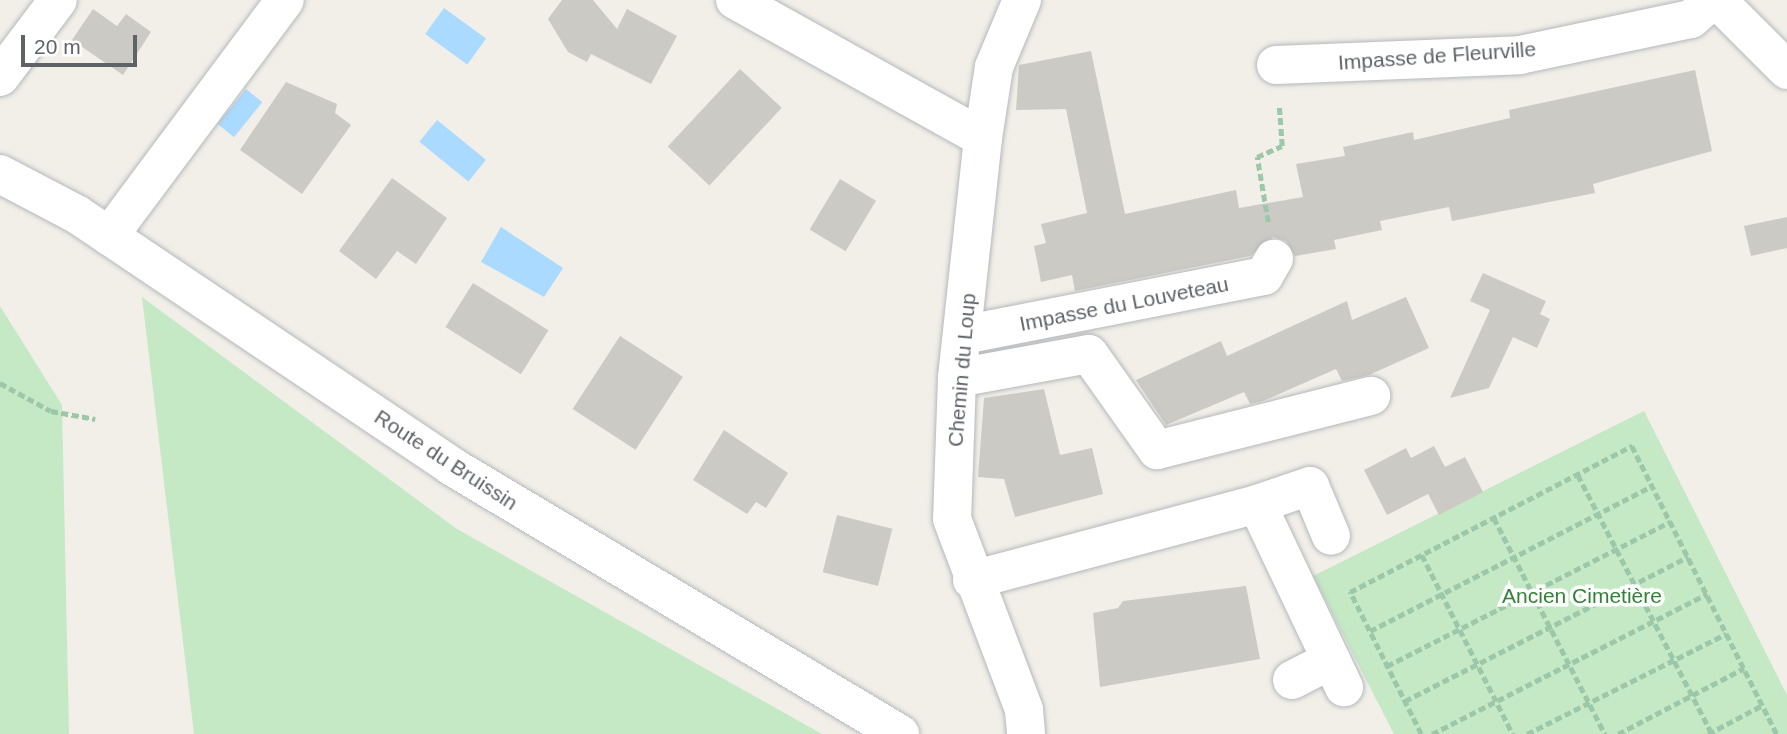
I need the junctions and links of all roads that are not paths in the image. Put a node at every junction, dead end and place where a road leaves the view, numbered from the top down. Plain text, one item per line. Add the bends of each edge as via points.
1 (58, 0) edge
2 (285, 0) edge
3 (736, 0) edge
4 (1022, 0) edge
5 (1715, 0) edge
6 (1276, 65) road end
7 (1787, 70) edge
8 (0, 77) edge
9 (983, 138) junction
10 (0, 174) edge
11 (109, 236) junction
12 (1274, 259) road end
13 (964, 335) junction
14 (957, 378) junction
15 (1371, 396) dead end
16 (1256, 504) junction
17 (1331, 536) dead end
18 (972, 580) junction
19 (1292, 680) dead end
20 (900, 734) edge
21 (1026, 734) edge

1 - 8 street
2 - 11 street
3 - 9 street
4 - 9 street, Chemin du Loup via 1009,18 994,67
5 - 6 street, Impasse de Fleurville via 1691,19 1520,55
5 - 7 street
9 - 13 street, Chemin du Loup
10 - 11 street, Route du Bruissin
11 - 20 street, Route du Bruissin via 452,466
12 - 13 street, Impasse du Louveteau via 1265,276
13 - 14 street, Chemin du Loup
14 - 15 street via 1090,354 1157,450
14 - 18 street, Chemin du Loup via 952,519
16 - 17 street via 1310,486
16 - 18 street
16 - 19 street via 1337,673
18 - 21 street, Chemin du Loup via 1024,710

